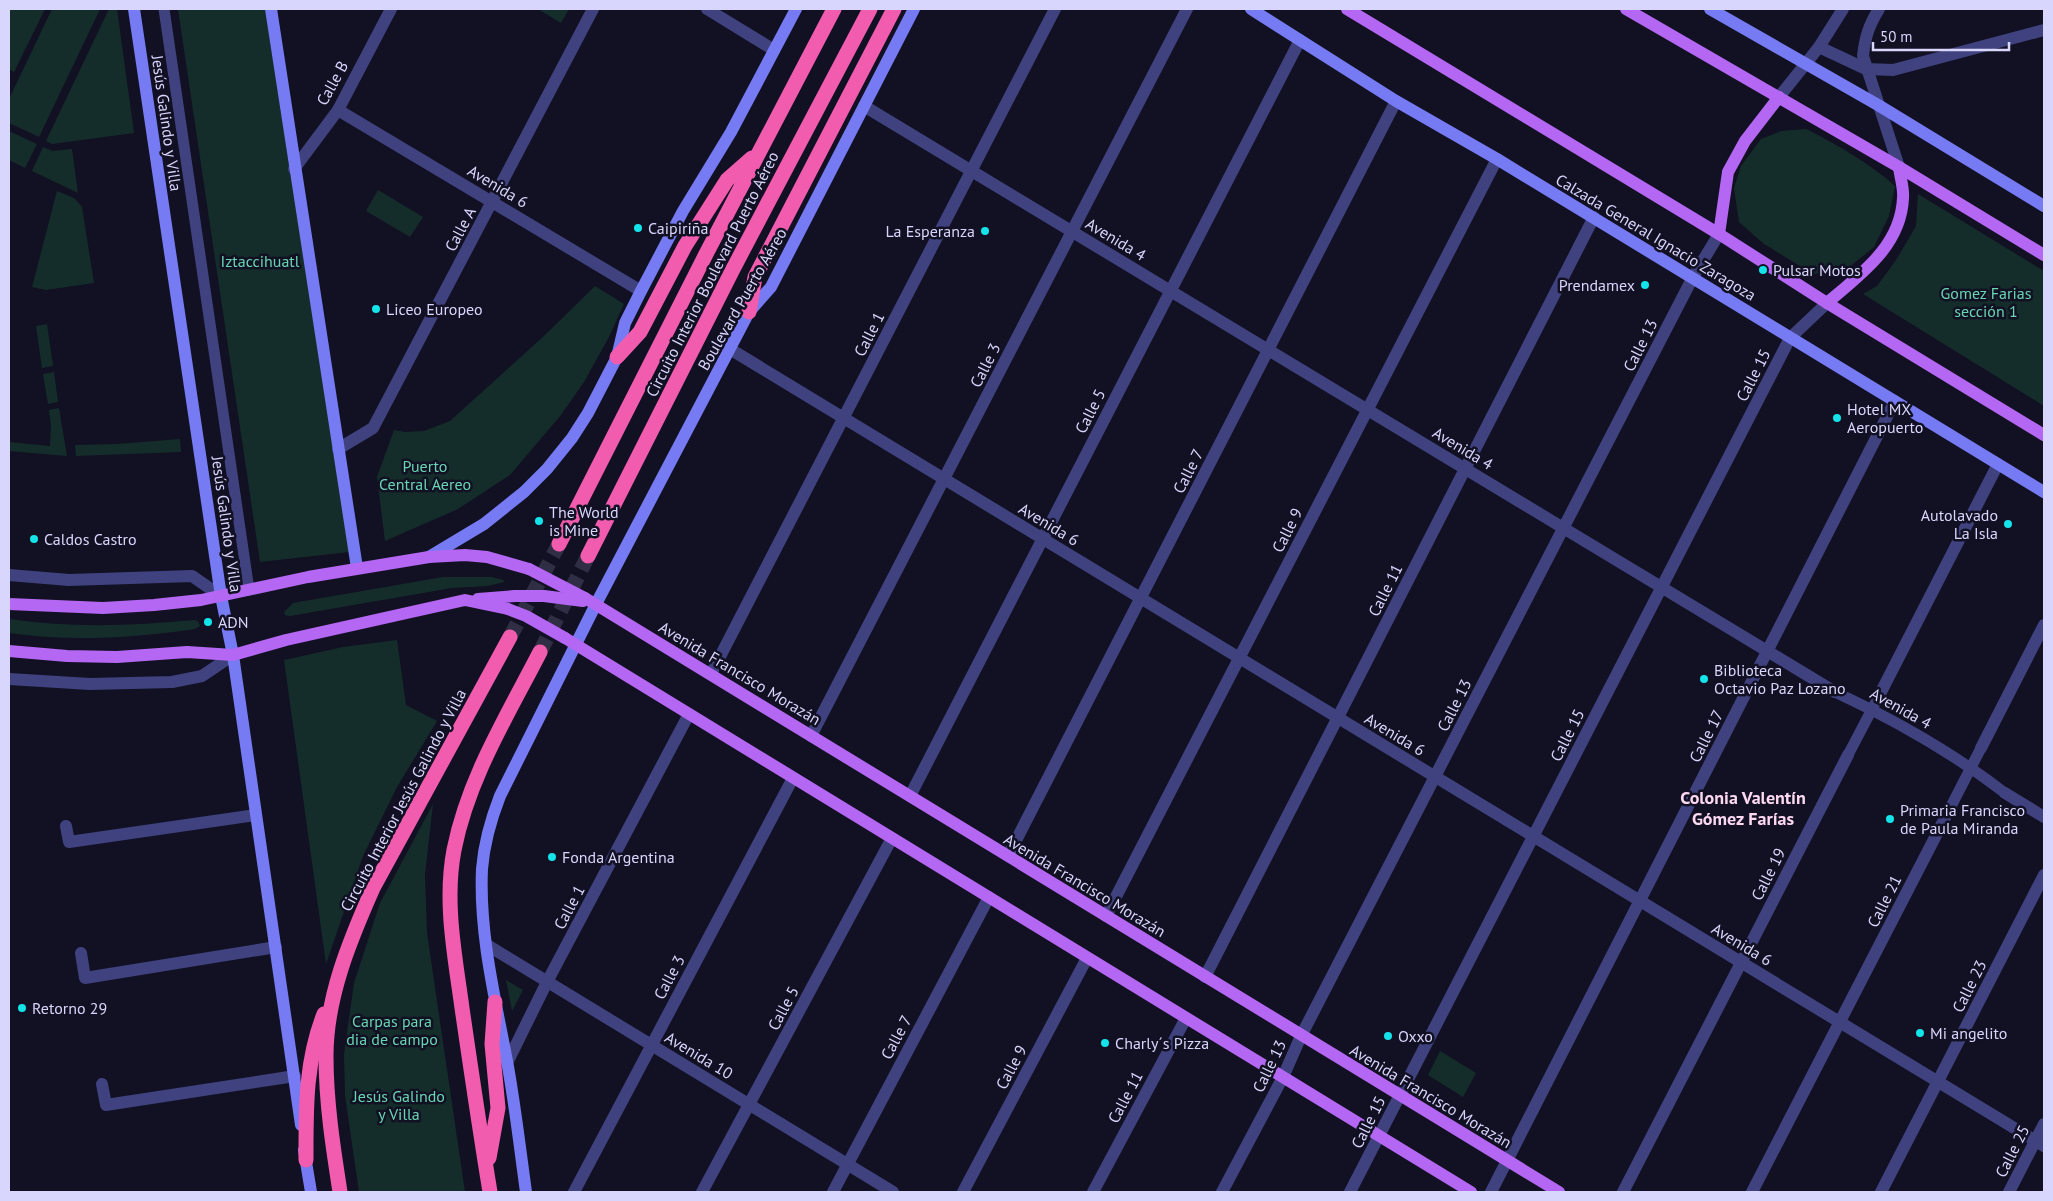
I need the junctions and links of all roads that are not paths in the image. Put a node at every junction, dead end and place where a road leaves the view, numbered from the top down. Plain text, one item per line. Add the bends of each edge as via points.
1 (134, 9) edge
2 (164, 9) edge
3 (270, 9) edge
4 (391, 9) edge
5 (593, 9) edge
6 (707, 9) edge
7 (796, 9) edge
8 (834, 9) edge
9 (870, 9) edge
10 (894, 9) edge
11 (914, 9) edge
12 (1055, 9) edge
13 (1187, 9) edge
14 (1251, 9) edge
15 (1347, 9) edge
16 (1626, 9) edge
17 (1710, 9) edge
18 (1843, 9) edge
19 (1879, 9) edge
20 (2044, 30) edge
21 (2032, 34) junction
22 (1300, 40) junction
23 (2044, 41) edge
24 (1819, 48) junction
25 (774, 50) junction
26 (1805, 64) junction
27 (1866, 69) junction
28 (1779, 97) junction
29 (1396, 101) junction
30 (1878, 105) junction
31 (864, 106) junction
32 (338, 110) junction
33 (761, 150) junction
34 (1497, 159) junction
35 (1899, 167) junction
36 (294, 169) junction
37 (971, 171) junction
38 (492, 202) junction
39 (2044, 206) edge
40 (1594, 218) junction
41 (1072, 231) junction
42 (1719, 234) junction
43 (2044, 255) edge
44 (1692, 277) junction
45 (641, 291) junction
46 (1170, 291) junction
47 (1827, 303) junction
48 (749, 312) junction
49 (1790, 338) junction
50 (730, 349) junction
51 (1268, 350) junction
52 (617, 357) junction
53 (1895, 401) junction
54 (1367, 410) junction
55 (843, 418) junction
56 (2044, 435) edge
57 (338, 449) junction
58 (1998, 464) junction
59 (1465, 469) junction
60 (944, 479) junction
61 (2044, 492) edge
62 (1563, 528) junction
63 (1043, 539) junction
64 (559, 544) tunnel mouth
65 (588, 556) tunnel mouth
66 (429, 557) junction
67 (357, 568) junction
68 (9, 575) edge
69 (1662, 587) junction
70 (250, 590) junction
71 (221, 596) junction
72 (1141, 598) junction
73 (465, 600) junction
74 (588, 601) junction
75 (9, 604) edge
76 (2044, 625) edge
77 (510, 637) tunnel mouth
78 (570, 641) junction
79 (9, 651) edge
80 (1767, 651) junction
81 (540, 652) tunnel mouth
82 (233, 655) junction
83 (1239, 658) junction
84 (711, 674) junction
85 (9, 679) edge
86 (1835, 692) joint
87 (1880, 692) joint
88 (1872, 709) junction
89 (689, 714) junction
90 (1338, 718) junction
91 (811, 736) junction
92 (1981, 748) joint
93 (1848, 755) joint
94 (1971, 767) junction
95 (1435, 777) junction
96 (793, 778) junction
97 (2005, 794) joint
98 (910, 796) junction
99 (256, 815) junction
100 (1945, 818) joint
101 (2044, 818) edge
102 (66, 826) dead end
103 (1533, 836) junction
104 (892, 838) junction
105 (1008, 856) junction
106 (2044, 875) edge
107 (988, 897) junction
108 (1640, 901) junction
109 (1106, 916) junction
110 (487, 945) junction
111 (276, 947) junction
112 (81, 953) dead end
113 (1087, 958) junction
114 (1741, 962) junction
115 (339, 976) junction
116 (1205, 977) junction
117 (547, 982) junction
118 (495, 1002) junction
119 (1186, 1018) junction
120 (1840, 1022) junction
121 (1301, 1036) junction
122 (651, 1045) junction
123 (508, 1063) junction
124 (294, 1076) junction
125 (1283, 1077) junction
126 (1938, 1082) junction
127 (102, 1084) dead end
128 (1400, 1095) junction
129 (749, 1104) junction
130 (2044, 1124) edge
131 (1380, 1136) junction
132 (2040, 1143) edge
133 (306, 1160) junction
134 (1507, 1161) junction
135 (847, 1164) junction
136 (486, 1172) junction
137 (311, 1192) edge
138 (340, 1192) edge
139 (490, 1192) edge
140 (526, 1192) edge
141 (574, 1192) edge
142 (702, 1192) edge
143 (832, 1192) edge
144 (893, 1192) edge
145 (963, 1192) edge
146 (1093, 1192) edge
147 (1222, 1192) edge
148 (1350, 1192) edge
149 (1471, 1192) edge
150 (1491, 1192) edge
151 (1559, 1192) edge
152 (1623, 1192) edge
153 (1752, 1192) edge
154 (1881, 1192) edge
155 (2009, 1192) edge

1 - 71 main road, Jesús Galindo y Villa
2 - 70 street, Jesús Galindo y Villa
3 - 36 main road
4 - 32 street, Calle B
5 - 38 street, Calle A
6 - 25 street
7 - 25 main road
8 - 33 highway, Circuito Interior Boulevard Puerto Aéreo
9 - 65 highway, Circuito Interior Boulevard Puerto Aéreo via 733,269
10 - 48 highway via 756,277
11 - 31 main road, Boulevard Puerto Aéreo
12 - 37 street, Calle 1
13 - 41 street, Calle 3
14 - 22 main road, Calzada General Ignacio Zaragoza
15 - 42 main road, Calzada General Ignacio Zaragoza
16 - 28 main road
17 - 26 main road
18 - 24 street
19 - 27 street via 1868,25 1864,39
20 - 21 street
21 - 23 street
21 - 27 street via 1893,70
22 - 29 main road, Calzada General Ignacio Zaragoza
22 - 46 street, Calle 5
24 - 26 street
24 - 27 street
25 - 45 main road
26 - 28 street
26 - 30 main road
27 - 30 street
28 - 35 main road
28 - 42 main road via 1745,141 1728,172
29 - 34 main road, Calzada General Ignacio Zaragoza
29 - 51 street, Calle 7
30 - 35 street
30 - 39 main road
31 - 37 street, Avenida 4
31 - 48 main road, Boulevard Puerto Aéreo via 771,287
32 - 36 street, Calle B
32 - 38 street, Avenida 6
33 - 52 highway via 727,180 685,246 640,332
33 - 64 highway, Circuito Interior Boulevard Puerto Aéreo
34 - 40 main road, Calzada General Ignacio Zaragoza
34 - 54 street, Calle 9
35 - 43 main road
35 - 47 main road via 1903,198 1895,233 1876,262
36 - 57 main road
37 - 41 street, Avenida 4
37 - 55 street, Calle 1
38 - 45 street, Avenida 6
38 - 57 street, Calle A via 373,428
40 - 44 main road, Calzada General Ignacio Zaragoza
40 - 59 street, Calle 11
41 - 46 street, Avenida 4
41 - 60 street, Calle 3
42 - 44 street, Calle 13
42 - 47 main road, Calzada General Ignacio Zaragoza
44 - 49 main road, Calzada General Ignacio Zaragoza
44 - 62 street, Calle 13
45 - 52 main road via 625,323
46 - 51 street, Avenida 4
46 - 63 street, Calle 5
47 - 49 street, Calle 15
47 - 56 main road, Calzada General Ignacio Zaragoza
48 - 50 main road, Boulevard Puerto Aéreo
49 - 53 main road, Calzada General Ignacio Zaragoza
49 - 69 street, Calle 15
50 - 55 street, Avenida 6
50 - 74 main road, Boulevard Puerto Aéreo
51 - 54 street, Avenida 4
51 - 72 street, Calle 7
52 - 66 main road via 588,413 547,469 484,524
53 - 58 main road, Calzada General Ignacio Zaragoza
53 - 80 street, Calle 17
54 - 59 street, Avenida 4
54 - 83 street, Calle 9
55 - 60 street, Avenida 6
55 - 84 street, Calle 1
57 - 67 main road
58 - 61 main road, Calzada General Ignacio Zaragoza
58 - 87 street, Calle 19
59 - 62 street, Avenida 4
59 - 90 street, Calle 11
60 - 63 street, Avenida 6
60 - 91 street, Calle 3
62 - 69 street, Avenida 4
62 - 95 street, Calle 13
63 - 72 street, Avenida 6
63 - 98 street, Calle 5
66 - 67 main road, Avenida Francisco Morazán
66 - 74 main road, Avenida Francisco Morazán, bridge via 487,557 529,569
67 - 70 main road, Avenida Francisco Morazán
68 - 71 street via 69,580 192,576
69 - 80 street, Avenida 4
69 - 103 street, Calle 15
70 - 71 main road, Avenida Francisco Morazán
71 - 75 main road, Avenida Francisco Morazán via 103,608
71 - 82 main road, Jesús Galindo y Villa
72 - 83 street, Avenida 6
72 - 105 street, Calle 7
73 - 74 main road, bridge via 544,596
73 - 78 main road, bridge via 526,616
73 - 82 main road
74 - 78 main road
74 - 84 main road, Avenida Francisco Morazán
76 - 92 street, Calle 21
77 - 115 highway, Circuito Interior Jesús Galindo y Villa via 373,888 354,930
78 - 89 main road
78 - 110 main road via 492,817 482,868
79 - 82 main road via 92,657 187,652
80 - 86 street, Avenida 4
80 - 108 street, Calle 17
81 - 136 highway via 475,780 462,817 450,884 455,960
82 - 85 street via 202,676 172,682 90,684
82 - 99 main road, Jesús Galindo y Villa
83 - 90 street, Avenida 6
83 - 109 street, Calle 9
84 - 91 main road, Avenida Francisco Morazán
86 - 88 street, Avenida 4
87 - 88 street, Calle 19
88 - 93 street, Calle 19
88 - 94 street, Avenida 4
89 - 96 main road
89 - 117 street, Calle 1
90 - 95 street, Avenida 6
90 - 116 street, Calle 11
91 - 98 main road, Avenida Francisco Morazán
92 - 94 street, Calle 21
93 - 114 street, Calle 19
94 - 97 street, Avenida 4
94 - 100 street, Calle 21
95 - 103 street, Avenida 6
95 - 121 street, Calle 13
96 - 104 main road
96 - 122 street, Calle 3
97 - 101 street, Avenida 4
98 - 105 main road, Avenida Francisco Morazán
99 - 102 street via 69,842
99 - 111 main road, Jesús Galindo y Villa
100 - 120 street, Calle 21
103 - 108 street, Avenida 6
103 - 128 street, Calle 15
104 - 107 main road
104 - 129 street, Calle 5
105 - 109 main road, Avenida Francisco Morazán
106 - 126 street, Calle 23
107 - 113 main road
107 - 135 street, Calle 7
108 - 114 street, Avenida 6
108 - 134 street, Calle 17
109 - 116 main road, Avenida Francisco Morazán
110 - 117 street, Avenida 10
110 - 118 main road
111 - 112 street via 85,978
111 - 124 main road, Jesús Galindo y Villa
113 - 119 main road
113 - 145 street, Calle 9
114 - 120 street, Avenida 6
114 - 152 street, Calle 19
115 - 133 highway via 320,1023 310,1060 306,1093
115 - 138 highway, Circuito Interior Jesús Galindo y Villa via 329,1019 326,1054 327,1098
116 - 121 main road, Avenida Francisco Morazán
117 - 122 street, Avenida 10
117 - 123 street, Calle 1
118 - 123 main road
118 - 136 highway via 492,1044 498,1108
119 - 125 main road
119 - 146 street, Calle 11
120 - 126 street, Avenida 6
120 - 153 street, Calle 21
121 - 125 street, Calle 13
121 - 128 main road, Avenida Francisco Morazán
122 - 129 street, Avenida 10
122 - 141 street, Calle 3
123 - 140 main road
124 - 127 street via 106,1105
124 - 133 main road, Jesús Galindo y Villa
125 - 131 main road
125 - 147 street, Calle 13
126 - 132 street, Avenida 6
126 - 154 street, Calle 23
128 - 131 street, Calle 15
128 - 134 main road, Avenida Francisco Morazán
129 - 135 street, Avenida 10
129 - 142 street, Calle 5
130 - 132 street, Calle 25
131 - 148 street, Calle 15
131 - 149 main road
132 - 155 street, Calle 25
133 - 137 main road, Jesús Galindo y Villa
134 - 150 street, Calle 17
134 - 151 main road, Avenida Francisco Morazán
135 - 143 street, Calle 7
135 - 144 street, Avenida 10
136 - 139 highway

